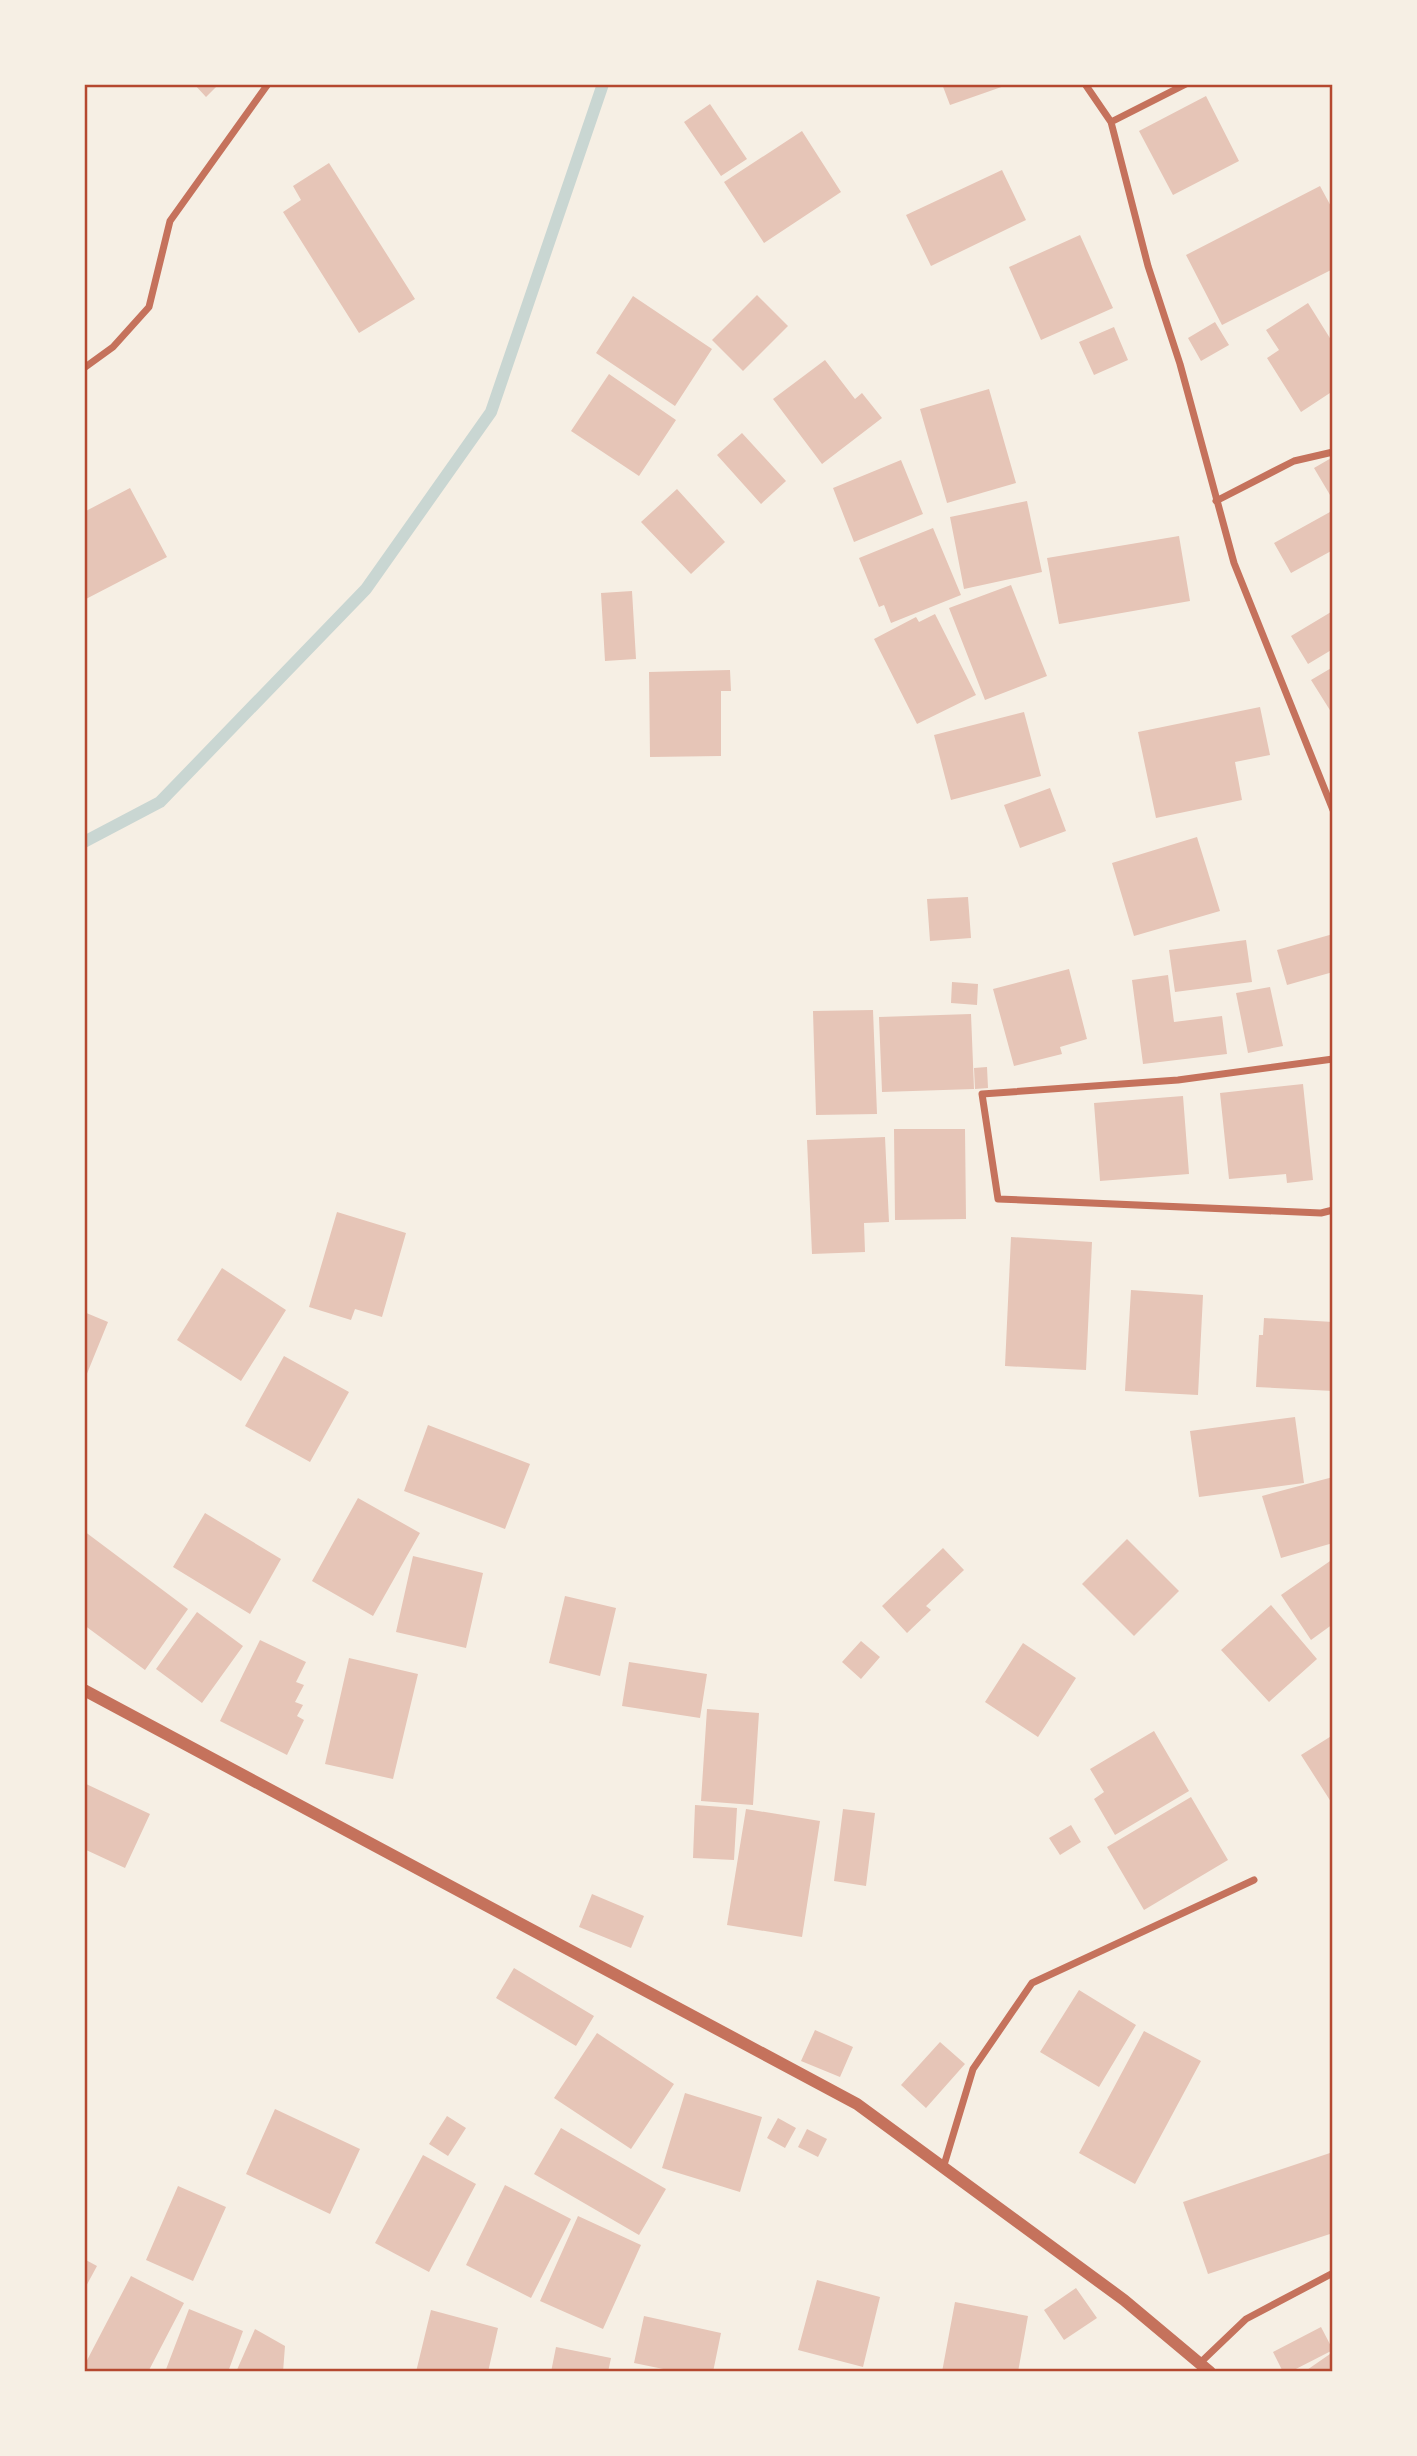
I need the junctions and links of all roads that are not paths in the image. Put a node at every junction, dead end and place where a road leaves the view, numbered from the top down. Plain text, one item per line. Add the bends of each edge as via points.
1 (268, 84) edge
2 (1085, 84) edge
3 (1186, 84) edge
4 (1111, 122) junction
5 (84, 368) edge
6 (1333, 452) edge
7 (1216, 501) junction
8 (1333, 810) edge
9 (1333, 1059) edge
10 (1333, 1210) edge
11 (84, 1690) edge
12 (1254, 1880) dead end
13 (944, 2165) junction
14 (1333, 2273) edge
15 (1205, 2368) edge

1 - 5 street via 170,221 149,307 113,347
2 - 4 street
3 - 4 street
4 - 7 street via 1147,266 1180,364
6 - 7 street via 1294,461
7 - 8 street via 1234,563
9 - 10 street via 1178,1080 982,1094 998,1199
11 - 13 street via 857,2104
12 - 13 street via 1032,1983 973,2069
13 - 15 street via 1124,2300
14 - 15 street via 1246,2319

